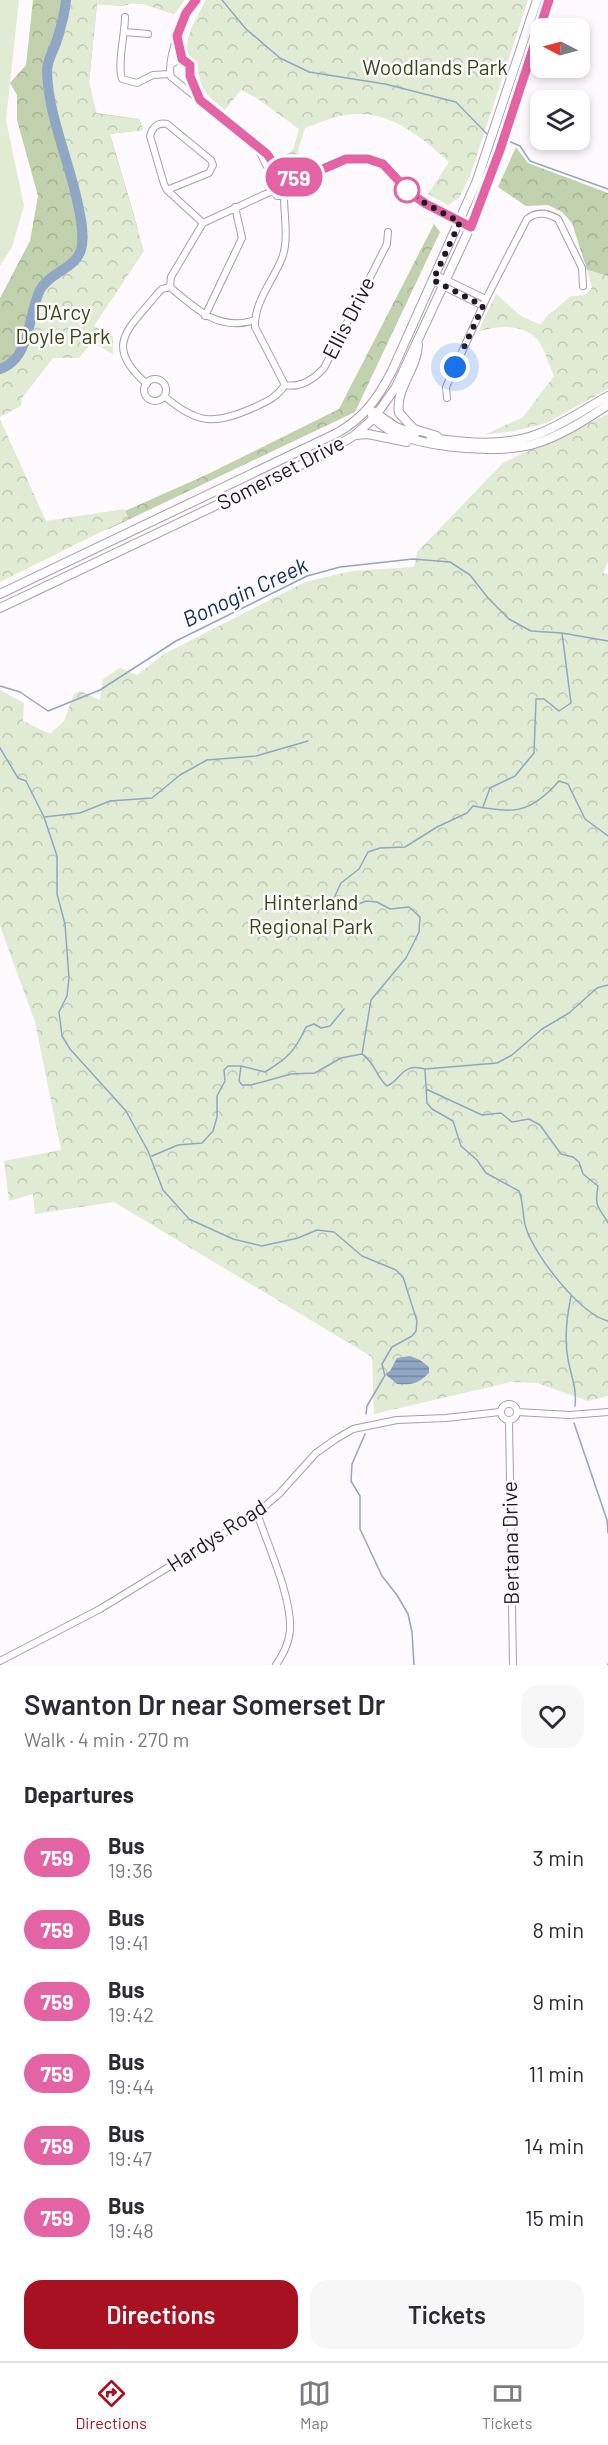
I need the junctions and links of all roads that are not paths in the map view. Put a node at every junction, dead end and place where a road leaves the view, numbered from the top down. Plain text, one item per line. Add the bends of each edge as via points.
1 (196, 0) edge
2 (537, 0) edge
3 (549, 0) edge
4 (124, 16) dead end
5 (125, 32) junction
6 (148, 34) dead end
7 (177, 36) junction
8 (182, 59) junction
9 (172, 64) junction
10 (170, 74) junction
11 (190, 76) junction
12 (179, 82) junction
13 (200, 100) junction
14 (258, 149) junction
15 (316, 172) junction
16 (282, 175) junction
17 (290, 178) junction
18 (274, 180) junction
19 (293, 188) junction
20 (167, 190) junction
21 (272, 190) junction
22 (284, 197) junction
23 (235, 207) junction
24 (460, 222) junction
25 (202, 223) junction
26 (471, 227) junction
27 (388, 232) dead end
28 (435, 278) junction
29 (445, 283) junction
30 (583, 286) dead end
31 (170, 287) junction
32 (484, 303) junction
33 (205, 316) junction
34 (255, 320) junction
35 (418, 341) junction
36 (147, 384) junction
37 (285, 385) junction
38 (164, 396) junction
39 (608, 396) edge
40 (447, 398) dead end
41 (608, 405) edge
42 (368, 409) junction
43 (376, 416) junction
44 (588, 418) junction
45 (538, 434) junction
46 (355, 435) junction
47 (446, 442) junction
48 (118, 538) junction
49 (123, 549) junction
50 (0, 594) edge
51 (0, 608) edge
52 (500, 1412) junction
53 (517, 1412) junction
54 (608, 1412) edge
55 (508, 1420) junction
56 (257, 1513) junction
57 (0, 1661) edge
58 (276, 1665) edge
59 (513, 1665) edge

1 - 7 street
2 - 24 main road, Somerset Drive
3 - 26 main road, Somerset Drive
4 - 5 street
5 - 6 street
5 - 10 street via 122,79 137,83 153,75
7 - 8 street
7 - 9 street
8 - 9 street
8 - 11 street via 190,65
9 - 10 street
10 - 12 street
11 - 12 street
11 - 13 street
12 - 13 street
13 - 14 street
14 - 16 street via 267,154
14 - 18 street
15 - 17 street
15 - 19 street
15 - 24 street via 346,159 383,164 410,193
16 - 17 street
16 - 18 street
17 - 19 street
18 - 21 street
19 - 22 street
20 - 20 street via 209,173 213,165 167,124 152,124 150,136
20 - 25 street
21 - 22 street
21 - 23 street
22 - 34 street via 282,256
23 - 25 street
23 - 33 street via 242,238
24 - 26 street
24 - 28 main road, Somerset Drive
25 - 31 street, Ellis Drive via 171,278
26 - 29 main road, Somerset Drive
27 - 37 street, Ellis Drive via 387,244 324,368 296,387
28 - 29 street
28 - 42 main road, Somerset Drive via 392,371
29 - 32 street
29 - 35 main road, Somerset Drive
30 - 32 street via 582,268 562,223 542,213 532,215 520,229
31 - 33 street
31 - 36 street, Ellis Drive via 158,293 123,342 127,365
32 - 40 street via 446,387
33 - 34 street via 243,324
34 - 37 street
35 - 43 main road, Somerset Drive via 396,387
35 - 47 main road via 418,356 399,397 399,413 414,429
36 - 38 street, Ellis Drive via 160,381 165,386
36 - 38 street, Ellis Drive via 148,398 158,400
37 - 38 street, Ellis Drive via 277,396 223,419 191,416
39 - 45 main road
41 - 44 main road
42 - 43 main road
42 - 48 main road, Somerset Drive via 337,433
43 - 46 main road, Somerset Drive
43 - 47 main road via 402,435
44 - 45 main road via 582,415
44 - 47 main road via 526,446 493,450
45 - 47 main road via 502,443
46 - 47 main road via 431,446
46 - 49 main road, Somerset Drive via 320,456
48 - 49 main road
48 - 50 main road, Somerset Drive
49 - 51 main road, Somerset Drive
52 - 53 street via 508,1404
52 - 55 street
52 - 56 street, Hardys Road via 397,1420 353,1430 316,1453
53 - 54 street
53 - 55 street via 514,1419
55 - 59 street, Bertana Drive
56 - 57 street, Hardys Road via 100,1609
56 - 58 street via 287,1602 290,1630 285,1651

